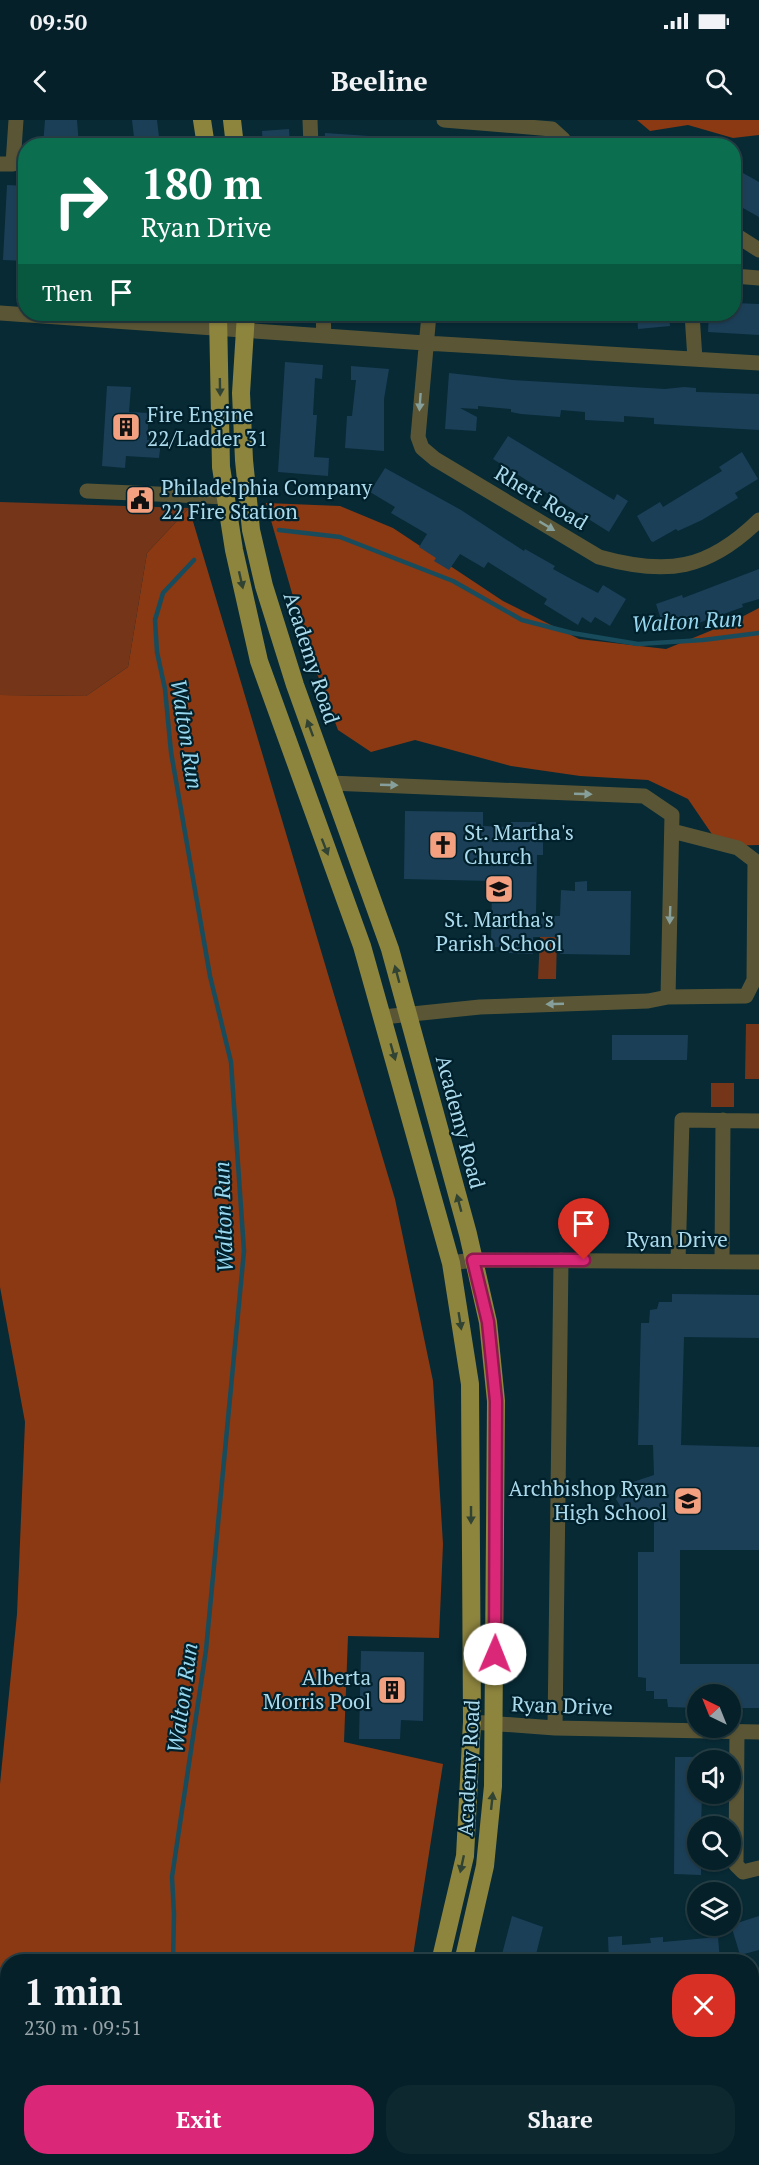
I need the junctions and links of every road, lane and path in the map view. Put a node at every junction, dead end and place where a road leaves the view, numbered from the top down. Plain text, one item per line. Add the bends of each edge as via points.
1 (16, 120) edge
2 (202, 120) edge
3 (232, 120) edge
4 (310, 120) edge
5 (444, 120) edge
6 (205, 138) edge
7 (234, 138) edge
8 (310, 138) edge
9 (562, 138) edge
10 (0, 164) edge
11 (741, 238) edge
12 (759, 250) edge
13 (741, 277) edge
14 (759, 278) edge
15 (0, 313) edge
16 (18, 314) edge
17 (219, 321) edge
18 (323, 321) edge
19 (428, 321) edge
20 (692, 321) edge
21 (246, 322) edge
22 (324, 336) junction
23 (425, 343) junction
24 (695, 359) junction
25 (759, 363) edge
26 (87, 491) dead end
27 (226, 497) junction
28 (759, 520) edge
29 (330, 783) junction
30 (305, 792) junction
31 (672, 831) junction
32 (668, 997) junction
33 (408, 1013) junction
34 (383, 1017) junction
35 (723, 1120) junction
36 (759, 1121) edge
37 (473, 1260) junction
38 (561, 1260) junction
39 (678, 1261) junction
40 (722, 1262) junction
41 (759, 1262) edge
42 (451, 1263) junction
43 (472, 1722) junction
44 (494, 1725) junction
45 (555, 1728) junction
46 (687, 1730) edge
47 (741, 1731) edge
48 (759, 1732) edge
49 (737, 1738) edge
50 (759, 1868) edge
51 (442, 1954) edge
52 (465, 1954) edge

1 - 10 street via 13,164
2 - 6 main road
3 - 7 main road
4 - 8 street
5 - 9 street via 552,129
11 - 12 street
13 - 14 street
15 - 16 street
17 - 21 street
17 -> 27 main road, Academy Road via 221,467
18 - 22 street
19 - 23 street, Rhett Road
20 - 24 street
21 - 22 street
29 -> 21 main road, Academy Road via 264,586 251,530 241,393
22 - 23 street
23 - 24 street
23 -> 28 street, Rhett Road via 418,437 422,448 599,557 650,568 683,565 714,556
24 - 25 street
26 - 27 street
27 -> 30 main road, Academy Road via 259,661
29 - 30 main road
29 -> 31 street via 644,796 672,815
33 -> 29 main road, Academy Road via 390,949
30 -> 34 main road, Academy Road via 362,946
31 -> 32 street
31 - 32 street via 738,848 755,861 754,980 746,996
32 -> 33 street
33 - 34 street
37 -> 33 main road, Academy Road
34 -> 42 main road, Academy Road
35 - 36 street
35 - 39 street via 682,1120
35 - 40 street
37 - 38 street, Ryan Drive
37 - 42 street, Ryan Drive
37 - 44 main road, Academy Road via 488,1322 496,1401
38 - 39 street, Ryan Drive
38 - 45 street
39 - 40 street, Ryan Drive
40 - 41 street, Ryan Drive
42 -> 43 main road, Academy Road via 470,1384
43 - 44 street, Ryan Drive
43 -> 51 main road, Academy Road via 465,1856
44 - 45 street, Ryan Drive
52 -> 44 main road, Academy Road via 486,1866
45 - 46 street, Ryan Drive
47 - 48 street, Ryan Drive
49 - 50 street via 736,1865 743,1872

